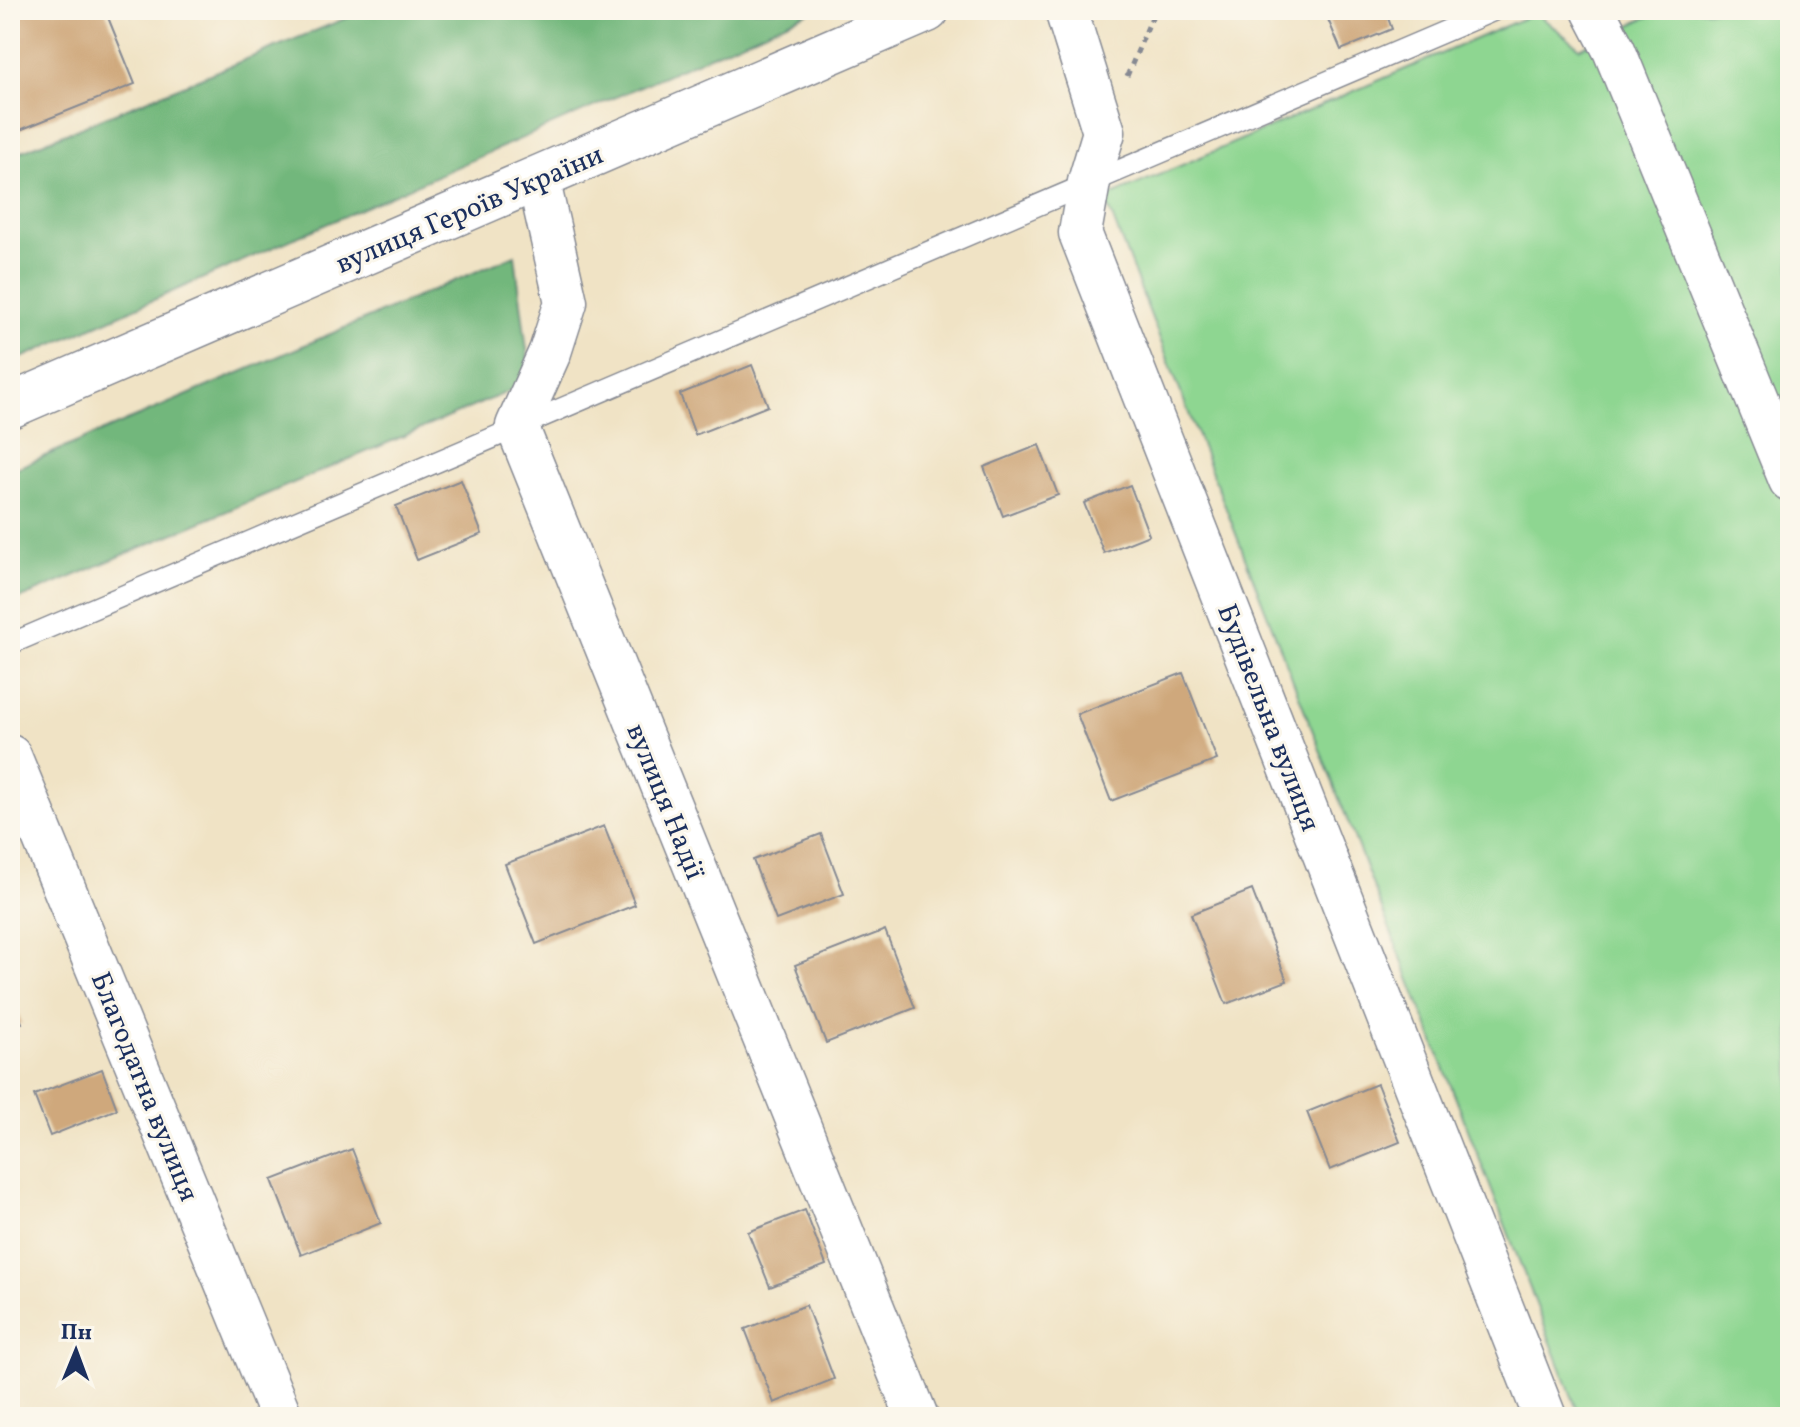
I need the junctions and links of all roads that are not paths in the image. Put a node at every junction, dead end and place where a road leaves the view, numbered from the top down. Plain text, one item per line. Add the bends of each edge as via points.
1 (927, 10) edge
2 (1066, 10) edge
3 (1495, 10) edge
4 (1593, 10) edge
5 (538, 178) junction
6 (1089, 182) junction
7 (10, 406) edge
8 (517, 426) junction
9 (1790, 480) edge
10 (10, 644) edge
11 (10, 756) edge
12 (281, 1417) edge
13 (917, 1417) edge
14 (1545, 1417) edge

1 - 5 main road, вулиця Героїв України
2 - 6 street, Будівельна вулиця via 1104,132
3 - 6 lane
4 - 9 street
5 - 7 main road, вулиця Героїв України
5 - 8 street via 566,302
6 - 8 lane
6 - 14 street, Будівельна вулиця via 1080,233
8 - 10 lane
8 - 13 street, вулиця Надії
11 - 12 street, Благодатна вулиця

